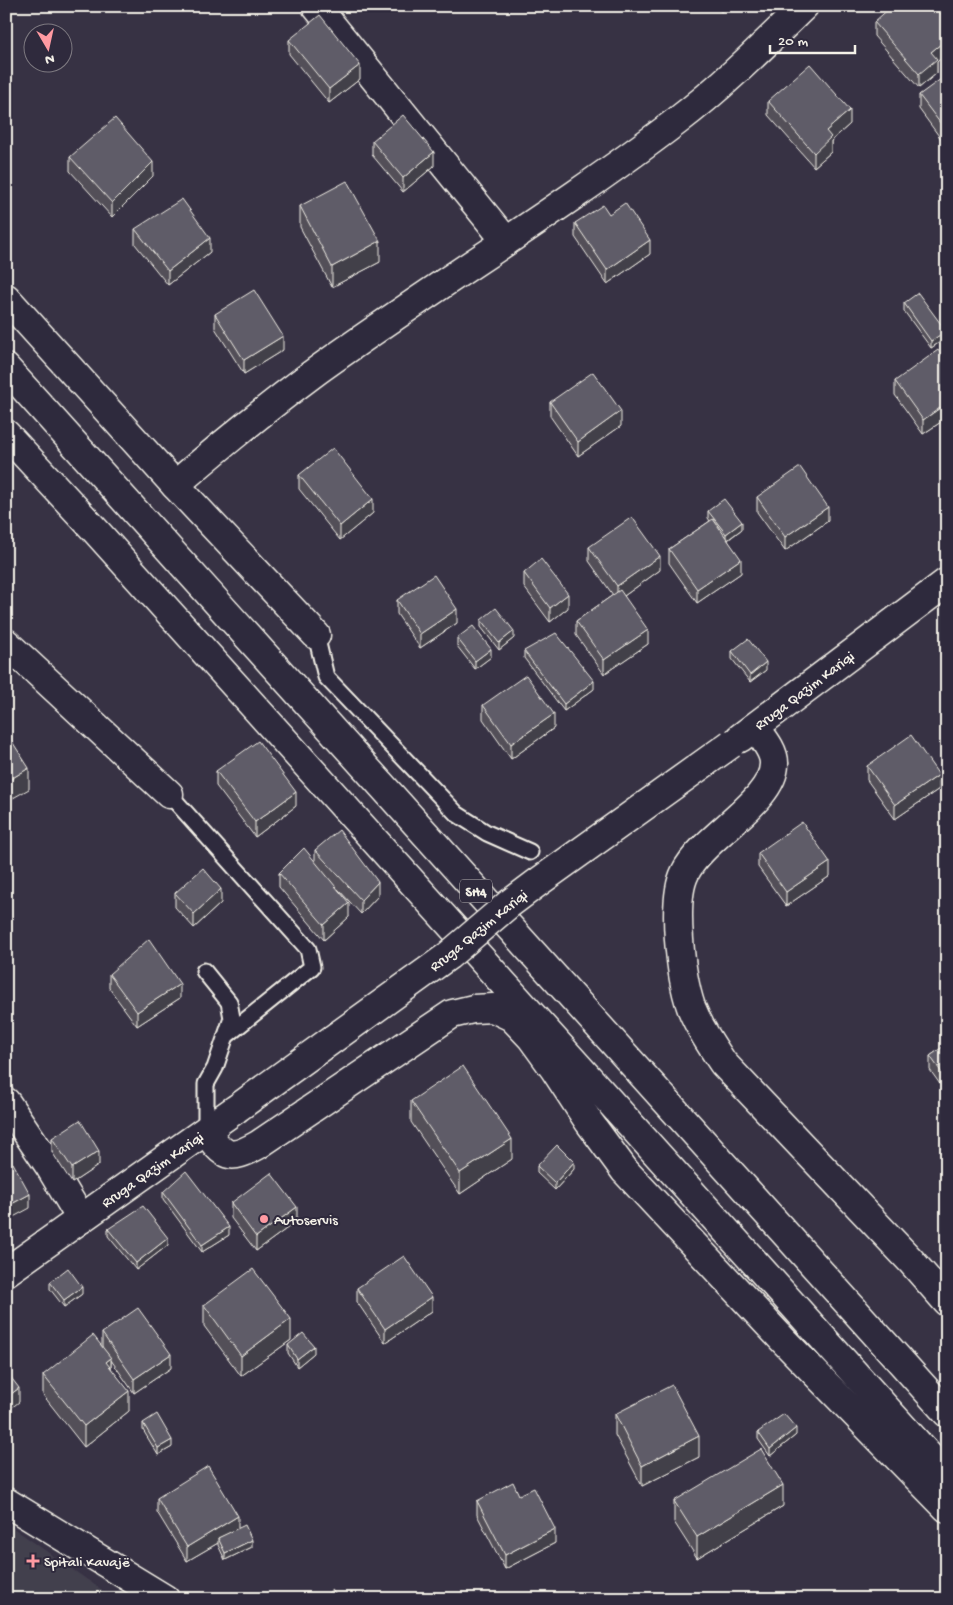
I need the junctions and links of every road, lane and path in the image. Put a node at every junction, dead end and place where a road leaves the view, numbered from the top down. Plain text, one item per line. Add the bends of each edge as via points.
1 (316, 6) edge
2 (804, 6) edge
3 (506, 241) junction
4 (6, 298) edge
5 (6, 368) edge
6 (6, 434) edge
7 (175, 485) junction
8 (947, 582) edge
9 (316, 635) joint
10 (6, 643) edge
11 (755, 727) junction
12 (170, 794) joint
13 (530, 852) dead end
14 (204, 971) dead end
15 (226, 1036) junction
16 (6, 1102) edge
17 (206, 1131) junction
18 (81, 1219) junction
19 (6, 1272) edge
20 (947, 1302) edge
21 (947, 1413) edge
22 (947, 1476) edge
23 (6, 1502) edge
24 (947, 1508) edge
25 (165, 1599) edge

1 - 3 main road
2 - 3 main road via 746,62 678,120
3 - 7 main road via 311,376
4 - 7 main road
5 - 21 main road, SH4
6 - 22 main road
7 - 9 main road
8 - 11 main road, Rruga Qazim Kariqi
9 - 13 lane via 326,678 457,814 487,833
10 - 12 main road
11 - 17 main road, Rruga Qazim Kariqi, bridge via 537,883 448,956
11 - 20 main road via 770,750 774,762 772,775 754,801 695,858 681,887 680,942 691,1007 700,1028 723,1063
12 - 15 lane via 308,949 312,967
14 - 15 lane via 228,1002 232,1018
15 - 17 lane via 206,1084
16 - 18 main road
17 - 18 main road, Rruga Qazim Kariqi
17 - 24 main road via 224,1153 243,1153 452,1014 493,1008 512,1017 531,1037 625,1171
18 - 19 main road, Rruga Qazim Kariqi
23 - 25 main road

